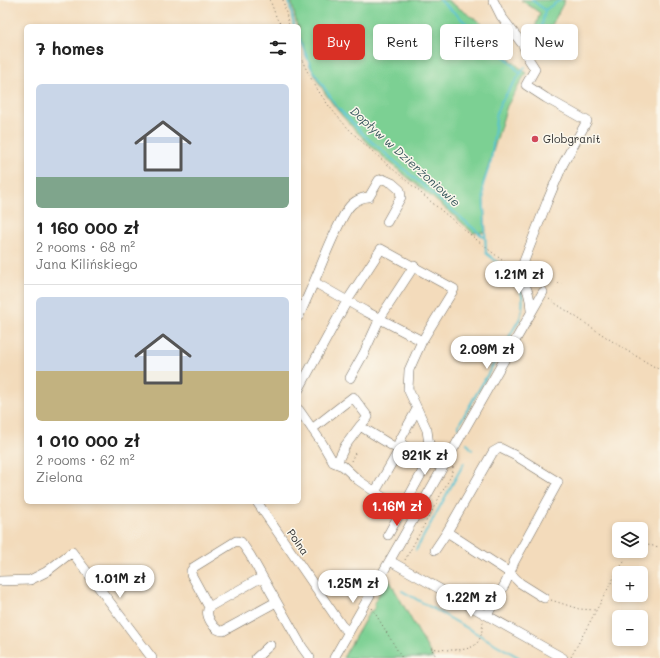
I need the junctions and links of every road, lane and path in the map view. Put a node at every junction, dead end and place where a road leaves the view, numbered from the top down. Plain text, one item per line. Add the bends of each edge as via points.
1 (270, 0) edge
2 (283, 0) edge
3 (493, 0) edge
4 (280, 24) edge
5 (289, 24) edge
6 (301, 57) edge
7 (387, 222) dead end
8 (414, 266) junction
9 (519, 274) junction
10 (314, 282) junction
11 (558, 283) dead end
12 (562, 284) dead end
13 (542, 293) joint
14 (347, 300) junction
15 (301, 311) edge
16 (531, 313) junction
17 (380, 318) junction
18 (422, 341) junction
19 (660, 370) edge
20 (350, 378) dead end
21 (301, 385) edge
22 (417, 409) junction
23 (301, 413) edge
24 (360, 426) junction
25 (312, 429) junction
26 (429, 444) junction
27 (449, 457) junction
28 (336, 463) junction
29 (425, 467) dead end
30 (440, 467) junction
31 (453, 467) dead end
32 (376, 492) junction
33 (258, 504) edge
34 (402, 509) junction
35 (415, 516) junction
36 (447, 532) junction
37 (388, 535) dead end
38 (648, 545) edge
39 (660, 547) edge
40 (435, 550) dead end
41 (627, 558) edge
42 (405, 560) dead end
43 (390, 561) junction
44 (510, 573) junction
45 (262, 577) junction
46 (0, 580) edge
47 (544, 598) joint
48 (367, 601) junction
49 (276, 602) junction
50 (209, 607) junction
51 (597, 610) junction
52 (485, 614) junction
53 (349, 632) junction
54 (270, 645) dead end
55 (152, 658) edge
56 (256, 658) edge
57 (310, 658) edge
58 (334, 658) edge
59 (402, 658) edge
60 (436, 658) edge
61 (563, 658) edge
62 (571, 658) edge

1 - 4 path
2 - 5 path
3 - 9 street via 501,16 523,46 534,69 526,85 587,121 563,164
6 - 9 path via 328,107 357,138
7 - 10 street via 401,197 400,190 384,179 380,180 369,197 363,197 348,209
8 - 14 street via 381,249
8 - 17 street
8 - 18 street via 454,289
9 - 16 street via 530,295
10 - 14 street
10 - 15 street
11 - 12 path
13 - 16 street
13 - 19 path
14 - 17 street
14 - 21 street
16 - 27 street
17 - 18 street
17 - 20 street
18 - 22 street via 409,370 408,389
22 - 26 street via 427,430
22 - 30 street via 399,442
23 - 25 street
24 - 25 street via 368,417 353,397
24 - 28 street
24 - 32 street via 399,450
25 - 28 street
26 - 27 street
26 - 30 street
27 - 30 street
28 - 32 street
29 - 34 street
30 - 35 street
31 - 42 path via 452,476
32 - 34 street
33 - 53 street, Polna via 342,626
34 - 35 street
34 - 37 street
35 - 43 street
36 - 40 street
36 - 44 street
36 - 44 street via 493,452 500,448 549,476 558,482
38 - 39 path
41 - 51 path
43 - 48 street
43 - 52 street
44 - 47 street via 520,583
44 - 52 street
45 - 49 street
45 - 50 street
45 - 50 street via 241,542 236,541 191,570
46 - 55 street via 30,580 46,572 72,552
47 - 51 path via 579,609
48 - 53 street
48 - 59 path
49 - 50 street via 223,631 216,629 208,616
49 - 57 street
51 - 62 path
52 - 60 path via 478,642 473,647 461,650 431,648
52 - 61 street
53 - 58 street
54 - 56 street

